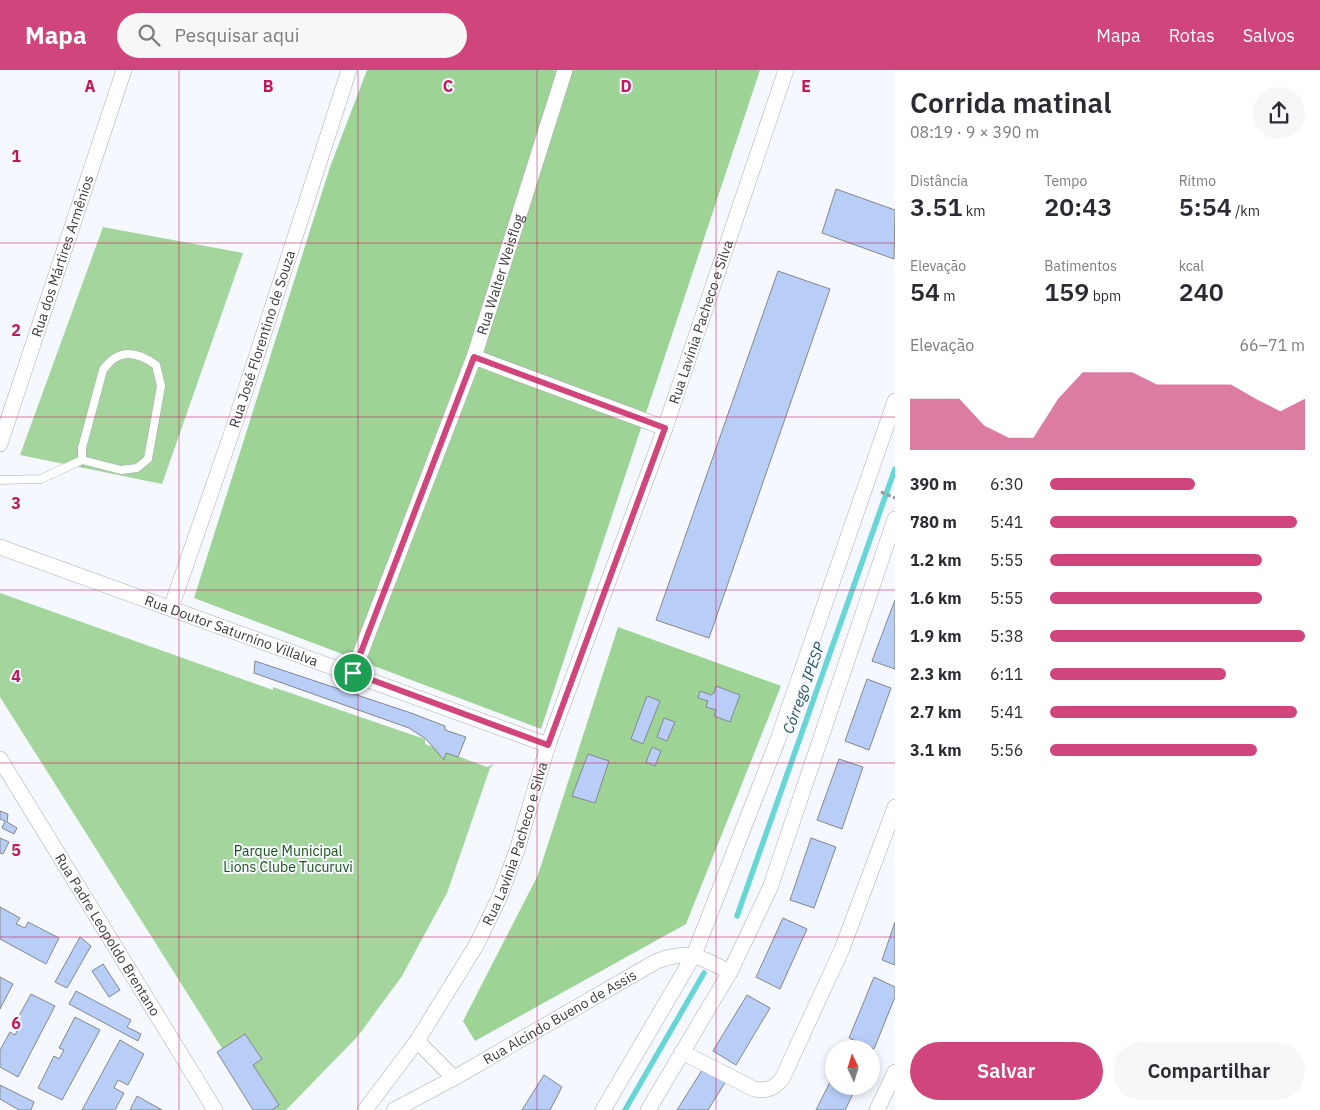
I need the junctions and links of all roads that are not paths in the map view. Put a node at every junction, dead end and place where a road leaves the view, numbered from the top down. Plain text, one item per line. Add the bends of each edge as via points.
1 (124, 70) edge
2 (349, 70) edge
3 (565, 70) edge
4 (786, 70) edge
5 (474, 357) junction
6 (895, 402) edge
7 (665, 428) junction
8 (0, 444) edge
9 (82, 460) junction
10 (0, 480) edge
11 (895, 519) edge
12 (0, 547) edge
13 (171, 608) junction
14 (353, 673) junction
15 (548, 745) junction
16 (0, 759) edge
17 (895, 807) edge
18 (697, 956) junction
19 (726, 970) junction
20 (417, 1041) junction
21 (682, 1052) junction
22 (895, 1072) edge
23 (454, 1078) junction
24 (215, 1110) edge
25 (365, 1110) edge
26 (394, 1110) edge
27 (603, 1110) edge
28 (648, 1110) edge
29 (877, 1110) edge

1 - 8 street, Rua dos Mártires Armênios
2 - 13 street, Rua José Florentino de Souza via 232,432
3 - 5 street, Rua Walter Weisflog
4 - 7 street, Rua Lavínia Pacheco e Silva
5 - 7 street
5 - 14 street, Rua Walter Weisflog
6 - 18 street
7 - 15 street, Rua Lavínia Pacheco e Silva
9 - 9 lane via 82,448 108,362 125,353 142,356 156,365 162,386 148,459 137,468 121,470
9 - 10 lane via 41,479
11 - 19 street via 770,888
12 - 13 street, Rua Doutor Saturnino Villalva
13 - 14 street, Rua Doutor Saturnino Villalva
14 - 15 street, Rua Doutor Saturnino Villalva
15 - 20 street, Rua Lavínia Pacheco e Silva via 500,896 477,944
16 - 24 street, Rua Padre Leopoldo Brentano
17 - 21 street via 842,949 782,1079 775,1087 754,1089
18 - 19 street, Rua Alcindo Bueno de Assis
18 - 23 street, Rua Alcindo Bueno de Assis via 684,953 656,961
18 - 27 street
19 - 21 street
20 - 23 street
20 - 25 street, Rua Lavínia Pacheco e Silva
21 - 28 street
22 - 29 street
23 - 26 street, Rua Alcindo Bueno de Assis

